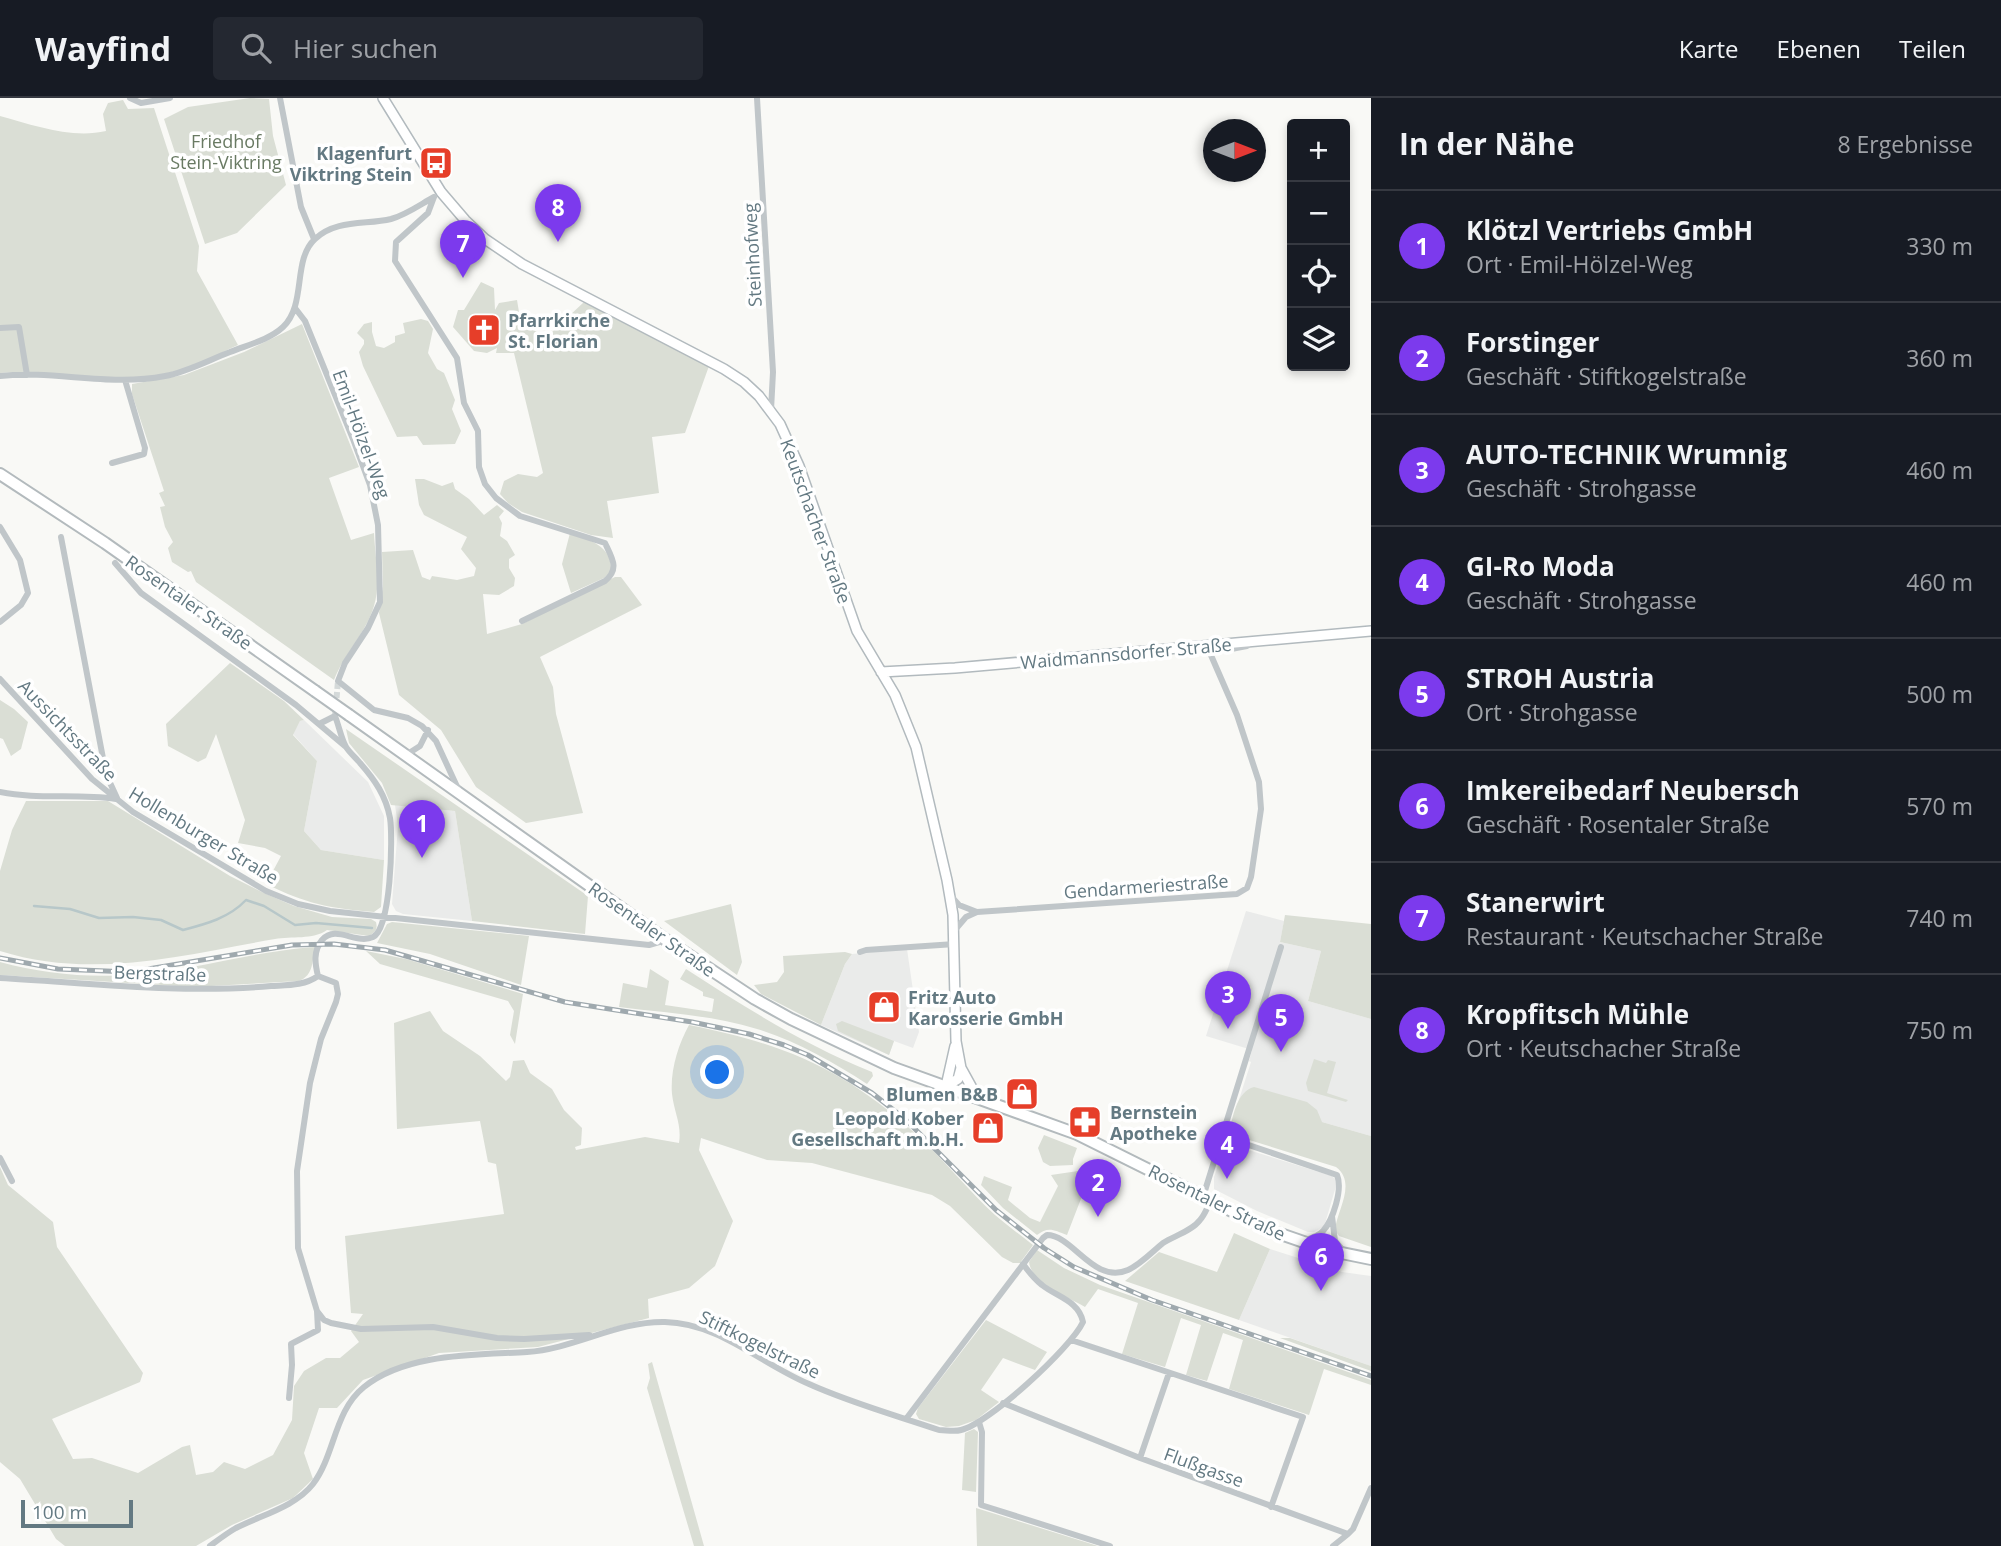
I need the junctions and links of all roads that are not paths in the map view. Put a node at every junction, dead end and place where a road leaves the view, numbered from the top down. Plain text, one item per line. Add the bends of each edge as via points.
1 (130, 98) edge
2 (170, 98) edge
3 (280, 98) edge
4 (383, 98) edge
5 (757, 98) edge
6 (438, 195) junction
7 (314, 239) junction
8 (296, 308) junction
9 (0, 328) edge
10 (27, 375) junction
11 (0, 376) edge
12 (125, 380) junction
13 (771, 410) junction
14 (112, 463) dead end
15 (0, 474) edge
16 (0, 527) edge
17 (61, 537) dead end
18 (115, 563) dead end
19 (522, 621) dead end
20 (0, 622) edge
21 (1371, 631) edge
22 (1283, 639) junction
23 (881, 673) junction
24 (0, 679) edge
25 (319, 724) junction
26 (428, 730) junction
27 (346, 747) junction
28 (406, 755) junction
29 (0, 792) edge
30 (461, 795) junction
31 (118, 799) junction
32 (949, 894) junction
33 (971, 913) junction
34 (953, 915) junction
35 (384, 916) junction
36 (954, 932) junction
37 (666, 940) junction
38 (955, 944) junction
39 (1282, 947) dead end
40 (860, 952) dead end
41 (318, 976) junction
42 (0, 978) edge
43 (956, 1041) junction
44 (961, 1068) junction
45 (946, 1086) junction
46 (977, 1097) junction
47 (1222, 1136) junction
48 (0, 1158) edge
49 (12, 1181) dead end
50 (1207, 1199) junction
51 (1332, 1214) junction
52 (1300, 1242) junction
53 (1347, 1255) junction
54 (1371, 1259) edge
55 (1023, 1264) junction
56 (317, 1311) junction
57 (331, 1323) junction
58 (318, 1330) junction
59 (598, 1335) junction
60 (1071, 1340) junction
61 (1169, 1373) junction
62 (289, 1398) dead end
63 (1003, 1403) junction
64 (906, 1419) junction
65 (979, 1422) junction
66 (1140, 1458) junction
67 (1371, 1488) edge
68 (1271, 1507) junction
69 (1348, 1534) junction
70 (210, 1546) edge
71 (1110, 1546) edge
72 (1333, 1546) edge

1 - 2 street via 141,103
3 - 7 street via 301,207
4 - 6 main road, Keutschacher Straße
5 - 13 street, Steinhofweg via 773,373
6 - 7 street via 396,217 345,224
6 - 13 main road, Keutschacher Straße via 503,253 724,369
6 - 19 street via 428,212 396,242 395,261 457,358 464,403 478,431 479,467 485,484 520,516 605,543 614,564 606,581
7 - 8 street via 304,260
8 - 12 street via 283,327 267,337 169,376
8 - 26 street, Emil-Hölzel-Weg via 353,439 370,485 378,526 380,602 338,681 374,710 408,718
9 - 10 street via 19,327
10 - 11 street
10 - 12 street
12 - 14 street via 145,448 144,454
13 - 23 main road, Keutschacher Straße via 799,466 857,631
15 - 28 main road, Rosentaler Straße, bridge
16 - 20 street via 20,560 28,593
17 - 31 street, Hollenburger Straße via 106,774
18 - 25 street via 141,593
21 - 22 main road, Waidmannsdorfer Straße
22 - 23 main road, Waidmannsdorfer Straße
22 - 33 street, Gendarmeriestraße via 1210,653 1259,782 1261,809 1247,888 1237,894
23 - 32 main road, Keutschacher Straße via 916,747
24 - 31 street, Aussichtsstraße via 92,779
25 - 27 street
25 - 27 street via 335,716
26 - 28 street via 420,746
26 - 30 street
27 - 35 street via 374,779 390,819
28 - 30 main road, Rosentaler Straße
29 - 31 street via 25,797
30 - 37 main road, Rosentaler Straße
31 - 35 street, Hollenburger Straße via 266,891 330,911
32 - 33 street
32 - 34 main road, Keutschacher Straße
33 - 34 street, Gendarmeriestraße via 957,911
33 - 36 street
34 - 36 main road, Keutschacher Straße
35 - 37 street, Hollenburger Straße via 550,936 649,944
35 - 41 street via 380,931 372,938 335,934 320,942
36 - 38 main road, Keutschacher Straße
37 - 45 main road, Rosentaler Straße via 791,1019 894,1068
38 - 40 street
38 - 43 main road, Keutschacher Straße
39 - 47 street
41 - 42 street, Bergstraße via 302,983 191,989
41 - 56 street via 336,984 338,993 310,1083 297,1171 298,1248
43 - 44 main road
43 - 45 main road
44 - 45 main road via 958,1079
44 - 46 main road
45 - 46 main road, Rosentaler Straße
46 - 50 main road, Rosentaler Straße via 1077,1134
47 - 50 street
47 - 51 street via 1337,1175 1339,1187
48 - 49 street
50 - 52 main road, Rosentaler Straße
50 - 55 street via 1200,1222 1124,1272 1102,1269 1052,1235 1043,1238
51 - 52 street via 1325,1230
51 - 53 street via 1335,1241
52 - 53 main road, Rosentaler Straße
53 - 54 main road, Rosentaler Straße
55 - 60 street via 1039,1283 1078,1310 1083,1322
55 - 64 street
56 - 57 street
56 - 58 street
57 - 58 street
57 - 59 street via 361,1329 433,1327 498,1338
58 - 62 street via 291,1345
59 - 64 street, Stiftkogelstraße via 645,1322 704,1328 809,1385
59 - 70 street, Stiftkogelstraße via 542,1351 438,1357 386,1373 352,1398 319,1475 303,1494 233,1529
60 - 61 street
60 - 63 street
61 - 66 street
61 - 68 street via 1303,1418
63 - 65 street
63 - 66 street, Flußgasse
64 - 65 street, Stiftkogelstraße via 951,1431
65 - 71 street via 981,1505
66 - 68 street, Flußgasse
67 - 69 street
68 - 69 street, Flußgasse
69 - 72 street

